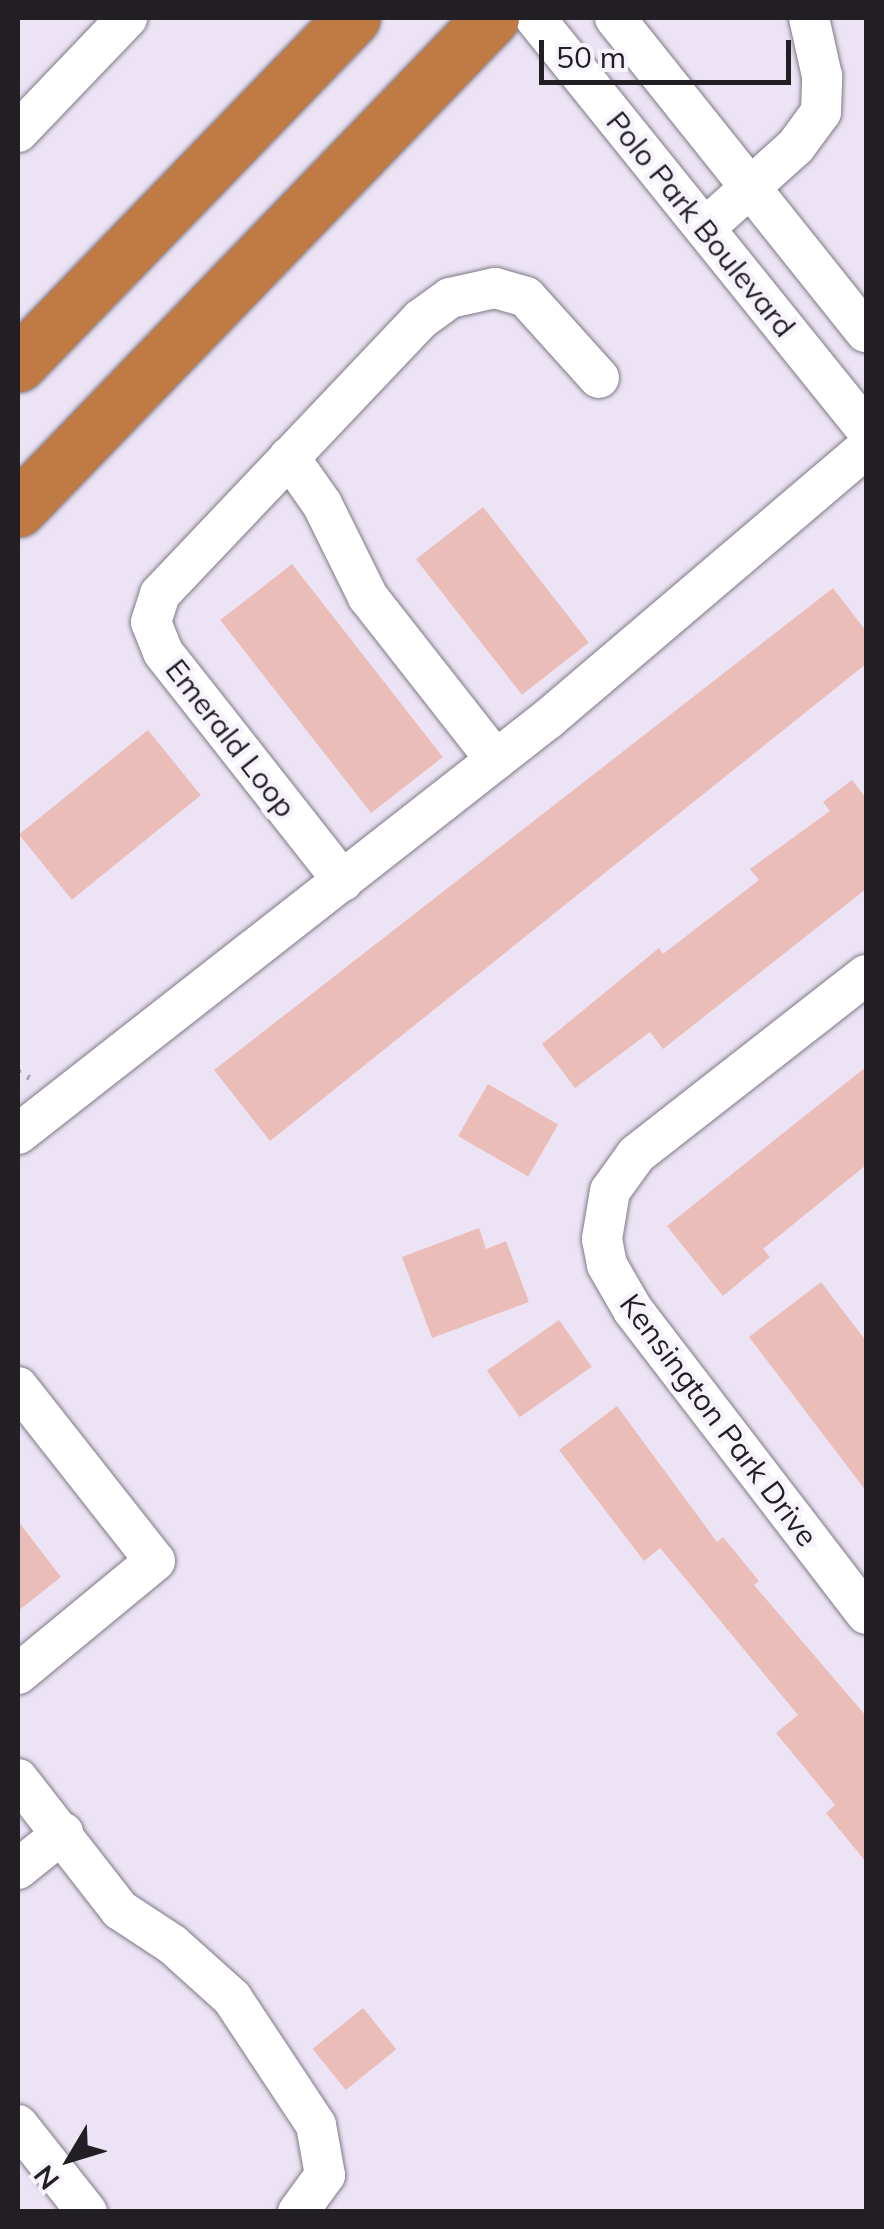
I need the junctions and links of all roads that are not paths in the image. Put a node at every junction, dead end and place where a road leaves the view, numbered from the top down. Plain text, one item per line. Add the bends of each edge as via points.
1 (127, 18) edge
2 (352, 18) edge
3 (490, 18) edge
4 (535, 18) edge
5 (615, 18) edge
6 (809, 18) edge
7 (18, 132) edge
8 (752, 188) junction
9 (705, 228) junction
10 (866, 332) edge
11 (18, 364) edge
12 (599, 378) dead end
13 (866, 430) edge
14 (866, 448) edge
15 (289, 457) junction
16 (18, 508) edge
17 (496, 760) junction
18 (344, 881) junction
19 (866, 974) edge
20 (18, 1134) edge
21 (18, 1387) edge
22 (866, 1614) edge
23 (18, 1674) edge
24 (18, 1779) edge
25 (62, 1834) junction
26 (18, 1869) edge
27 (18, 2125) edge
28 (87, 2212) edge
29 (298, 2212) edge

1 - 7 street
2 - 11 highway
3 - 16 highway
4 - 9 street, Polo Park Boulevard
5 - 8 street
6 - 8 street via 822,112
8 - 9 street
8 - 10 street
9 - 13 street, Polo Park Boulevard
12 - 15 street, Emerald Loop via 526,297 495,288 464,292 422,319
14 - 17 street
15 - 17 street via 322,504 368,598
15 - 18 street, Emerald Loop via 160,594 151,622 163,652
17 - 18 street
18 - 20 street
19 - 22 street, Kensington Park Drive via 636,1155 610,1192 602,1239 607,1264 633,1310
21 - 23 street via 155,1561
24 - 25 street
25 - 26 street
25 - 29 street via 120,1910 172,1944 232,1998 316,2125 325,2175
27 - 28 street

